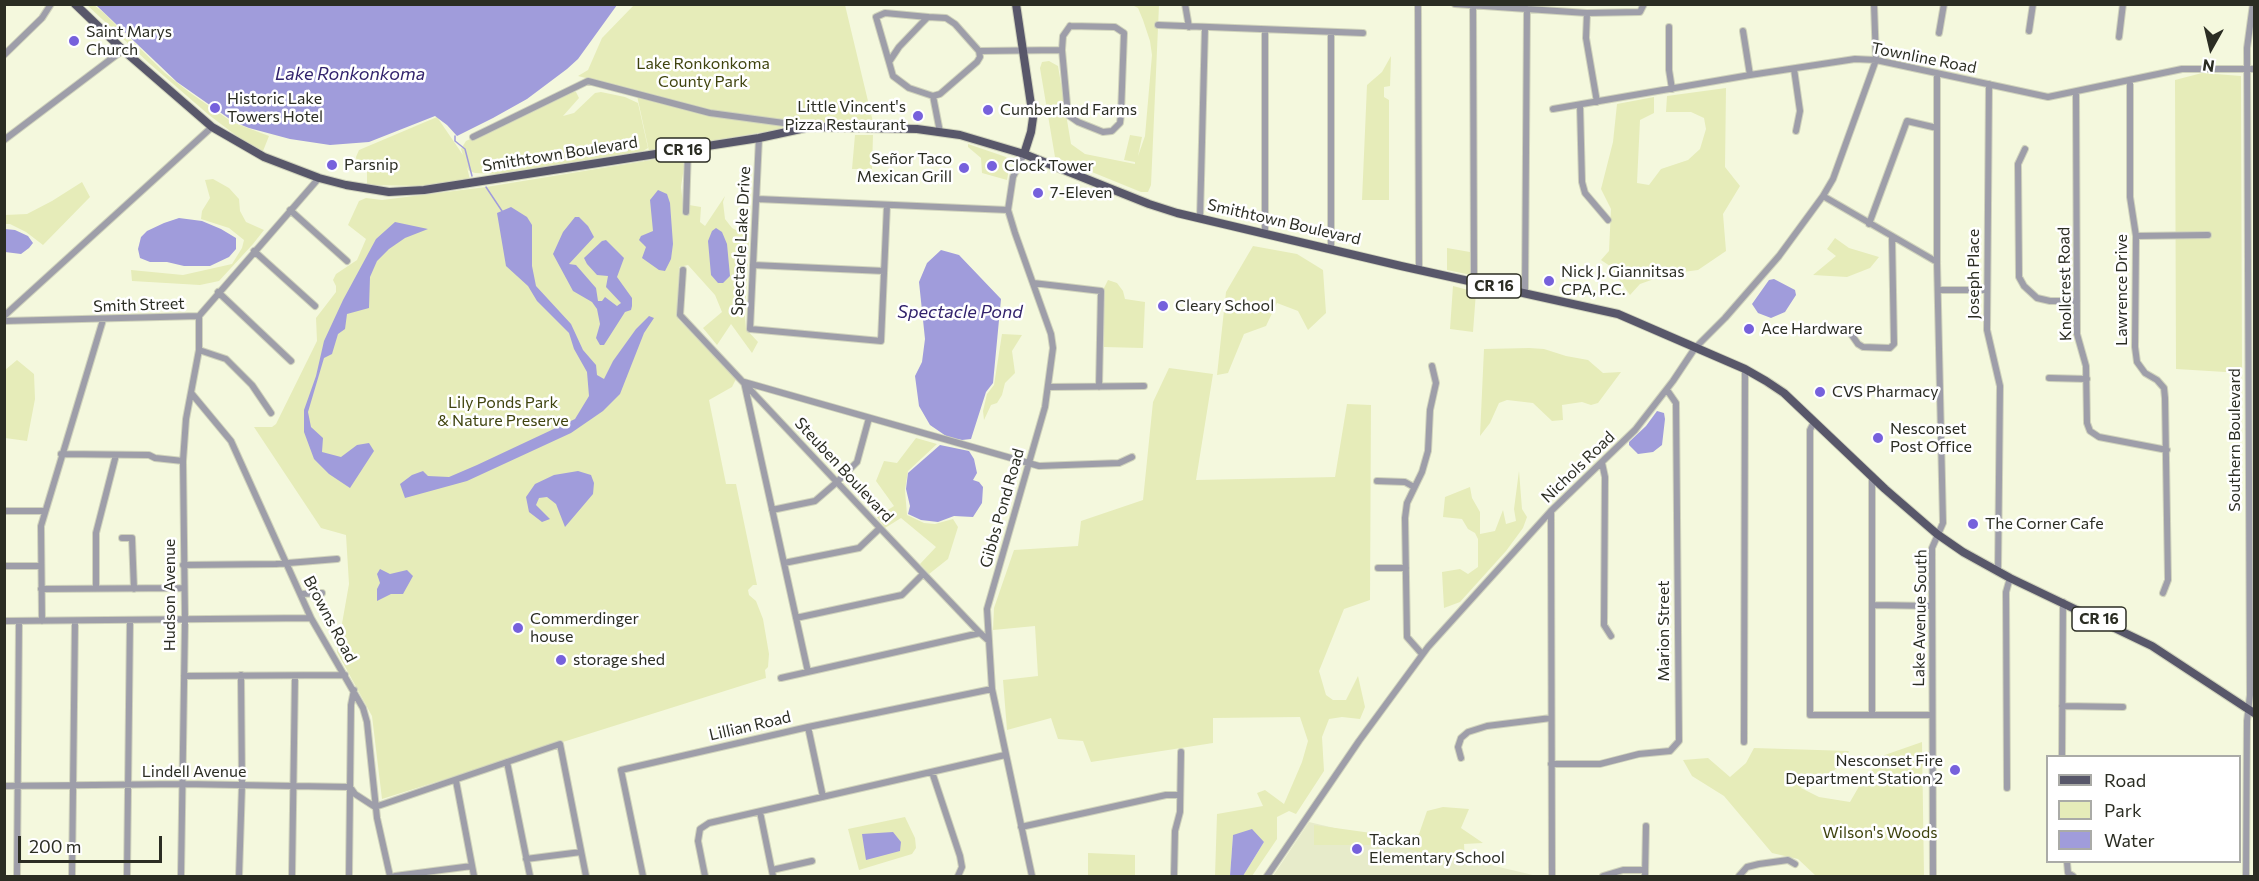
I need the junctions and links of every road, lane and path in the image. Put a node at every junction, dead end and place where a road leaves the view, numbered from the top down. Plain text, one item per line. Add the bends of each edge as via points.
1 (51, 4) edge
2 (75, 4) edge
3 (1016, 4) edge
4 (1185, 4) edge
5 (1418, 4) edge
6 (1455, 4) edge
7 (1644, 4) edge
8 (1874, 4) edge
9 (1944, 4) edge
10 (2033, 4) edge
11 (2123, 4) edge
12 (2253, 4) edge
13 (1473, 5) edge
14 (1501, 5) edge
15 (1527, 9) junction
16 (1587, 13) junction
17 (928, 17) junction
18 (1158, 25) dead end
19 (1189, 27) junction
20 (1205, 27) junction
21 (1669, 27) dead end
22 (1265, 30) junction
23 (1743, 31) dead end
24 (2029, 31) dead end
25 (1330, 32) junction
26 (1363, 33) dead end
27 (1939, 33) dead end
28 (2119, 37) dead end
29 (123, 50) junction
30 (1023, 50) junction
31 (1062, 50) junction
32 (979, 51) junction
33 (4, 55) edge
34 (1876, 60) junction
35 (889, 62) junction
36 (2247, 68) junction
37 (1794, 69) junction
38 (2254, 69) edge
39 (1937, 74) junction
40 (1750, 75) junction
41 (2130, 81) junction
42 (1989, 84) junction
43 (1672, 88) junction
44 (2076, 92) junction
45 (933, 96) junction
46 (1597, 102) junction
47 (1580, 105) junction
48 (1553, 109) dead end
49 (212, 127) junction
50 (810, 127) junction
51 (1937, 128) junction
52 (1797, 131) dead end
53 (940, 132) junction
54 (473, 136) dead end
55 (759, 138) junction
56 (4, 140) edge
57 (688, 149) junction
58 (2025, 149) dead end
59 (1024, 154) junction
60 (319, 178) junction
61 (1823, 196) junction
62 (757, 199) junction
63 (887, 205) junction
64 (290, 210) junction
65 (1008, 210) junction
66 (686, 212) dead end
67 (1200, 218) junction
68 (1608, 220) dead end
69 (1869, 224) junction
70 (1265, 233) junction
71 (2208, 235) dead end
72 (2136, 236) junction
73 (1892, 237) junction
74 (1331, 249) junction
75 (254, 251) junction
76 (347, 261) dead end
77 (1937, 262) junction
78 (753, 265) junction
79 (1419, 269) junction
80 (683, 270) dead end
81 (884, 271) junction
82 (1474, 281) junction
83 (1033, 283) junction
84 (1938, 290) junction
85 (1987, 290) junction
86 (218, 292) junction
87 (1525, 292) junction
88 (2076, 301) junction
89 (315, 306) dead end
90 (4, 316) edge
91 (200, 316) junction
92 (103, 320) junction
93 (4, 321) edge
94 (1851, 334) dead end
95 (1695, 348) junction
96 (200, 350) junction
97 (291, 361) dead end
98 (1432, 366) dead end
99 (1745, 369) junction
100 (2049, 378) dead end
101 (2087, 379) junction
102 (744, 382) junction
103 (1144, 386) dead end
104 (1048, 387) junction
105 (1099, 387) junction
106 (1667, 390) junction
107 (192, 394) junction
108 (271, 413) dead end
109 (869, 418) junction
110 (1814, 422) junction
111 (2167, 450) junction
112 (61, 454) junction
113 (116, 455) junction
114 (1132, 457) dead end
115 (183, 461) junction
116 (1602, 463) junction
117 (1028, 464) junction
118 (1872, 476) junction
119 (837, 482) junction
120 (1377, 482) dead end
121 (1414, 487) junction
122 (772, 510) junction
123 (4, 511) edge
124 (45, 511) junction
125 (1551, 511) junction
126 (880, 528) junction
127 (1937, 534) junction
128 (122, 538) dead end
129 (337, 559) dead end
130 (285, 562) junction
131 (784, 563) junction
132 (183, 565) junction
133 (4, 566) edge
134 (41, 566) junction
135 (1378, 568) dead end
136 (1406, 568) junction
137 (1998, 571) junction
138 (924, 574) junction
139 (2010, 578) junction
140 (96, 588) junction
141 (134, 588) junction
142 (184, 588) junction
143 (41, 589) junction
144 (322, 593) dead end
145 (2163, 593) dead end
146 (301, 594) junction
147 (2063, 602) junction
148 (1872, 605) junction
149 (1932, 606) junction
150 (311, 618) junction
151 (796, 618) junction
152 (130, 620) junction
153 (184, 620) junction
154 (4, 621) edge
155 (19, 621) junction
156 (42, 621) junction
157 (75, 621) junction
158 (980, 633) junction
159 (1611, 636) dead end
160 (989, 640) junction
161 (1422, 654) junction
162 (808, 672) junction
163 (241, 675) junction
164 (345, 675) junction
165 (184, 676) junction
166 (295, 676) junction
167 (782, 678) dead end
168 (992, 689) junction
169 (354, 690) junction
170 (2062, 706) junction
171 (2123, 707) dead end
172 (2252, 711) edge
173 (1872, 715) junction
174 (1932, 715) junction
175 (1551, 718) junction
176 (808, 727) junction
177 (1744, 742) dead end
178 (1181, 752) dead end
179 (1005, 755) junction
180 (2062, 755) edge
181 (1461, 758) dead end
182 (507, 762) junction
183 (1551, 764) junction
184 (932, 772) junction
185 (456, 781) junction
186 (183, 784) junction
187 (129, 785) junction
188 (242, 785) junction
189 (4, 786) edge
190 (18, 786) junction
191 (73, 786) junction
192 (293, 786) junction
193 (350, 787) junction
194 (2007, 788) dead end
195 (1179, 795) junction
196 (823, 797) junction
197 (375, 807) junction
198 (2243, 807) edge
199 (760, 812) junction
200 (1646, 826) dead end
201 (1021, 827) junction
202 (581, 852) junction
203 (526, 859) junction
204 (812, 861) dead end
205 (2067, 863) edge
206 (1795, 864) dead end
207 (472, 866) junction
208 (773, 873) edge
209 (1645, 873) edge
210 (17, 876) edge
211 (72, 876) edge
212 (127, 876) edge
213 (182, 876) edge
214 (239, 876) edge
215 (292, 876) edge
216 (349, 876) edge
217 (390, 876) edge
218 (395, 876) edge
219 (474, 876) edge
220 (530, 876) edge
221 (586, 876) edge
222 (643, 876) edge
223 (705, 876) edge
224 (958, 876) edge
225 (1032, 876) edge
226 (1174, 876) edge
227 (1267, 876) edge
228 (1552, 876) edge
229 (1603, 876) edge
230 (1739, 876) edge
231 (1933, 876) edge
232 (2073, 876) edge
233 (2246, 876) edge

1 - 33 street
2 - 29 main road, CR 16
3 - 30 main road
4 - 19 street
5 - 79 street
6 - 13 street
7 - 16 street via 1640,12
8 - 34 street
9 - 27 street
10 - 24 street
11 - 28 street
12 - 36 street, Southern Boulevard
13 - 14 street
13 - 82 street
14 - 15 street
15 - 16 street
15 - 87 street
16 - 46 street via 1586,38
17 - 32 street via 946,18 955,24
17 - 35 street
17 - 35 street via 885,13 876,17
18 - 19 street
19 - 20 street
20 - 22 street
20 - 67 street
21 - 43 street
22 - 25 street
22 - 70 street
23 - 40 street
25 - 26 street
25 - 74 street
29 - 49 main road, CR 16
29 - 56 street
30 - 31 street
30 - 32 street
30 - 59 main road via 1033,118
31 - 31 street via 1068,115 1103,132 1116,129 1121,114 1124,33 1115,27 1070,26 1063,36
32 - 45 street via 977,62
34 - 37 street, Townline Road via 1856,59
34 - 39 street, Townline Road
34 - 61 street, Nichols Road via 1833,180
35 - 45 street via 893,76 909,88
36 - 38 street, Townline Road
36 - 41 street, Townline Road via 2182,69
36 - 172 street, Southern Boulevard
37 - 40 street, Townline Road
37 - 52 street via 1800,111
39 - 42 street, Townline Road
39 - 51 street, Lake Avenue South
40 - 43 street, Townline Road
41 - 44 street, Townline Road
41 - 72 street, Lawrence Drive via 2130,197
42 - 44 street, Townline Road via 2048,97
42 - 85 street, Joseph Place
43 - 46 street, Townline Road
44 - 88 street, Knollcrest Road
45 - 53 street
46 - 47 street, Townline Road
47 - 48 street, Townline Road
47 - 68 street via 1582,182
49 - 60 main road, Smithtown Boulevard / CR 16 via 264,157
49 - 90 street
50 - 53 main road, Smithtown Boulevard / CR 16
50 - 54 street via 710,113 588,81
50 - 55 main road, Smithtown Boulevard / CR 16
51 - 69 street via 1907,121
51 - 77 street, Lake Avenue South
53 - 59 main road, Smithtown Boulevard / CR 16
55 - 57 main road, Smithtown Boulevard / CR 16
55 - 62 street, Spectacle Lake Drive
57 - 60 main road, Smithtown Boulevard / CR 16 via 424,190 389,192
57 - 66 street
58 - 88 street via 2018,164 2019,277 2037,298
59 - 65 street, Gibbs Pond Road via 1013,178
59 - 67 main road, Smithtown Boulevard / CR 16 via 1149,204
60 - 64 street, Smith Street
61 - 69 street
61 - 95 street, Nichols Road via 1779,256
62 - 63 street
62 - 78 street, Spectacle Lake Drive
63 - 65 street
63 - 81 street, Spectacle Lake Drive
64 - 75 street, Smith Street
64 - 76 street
65 - 83 street, Gibbs Pond Road
67 - 70 main road, Smithtown Boulevard / CR 16
69 - 73 street
70 - 74 main road, Smithtown Boulevard / CR 16
71 - 72 street
72 - 111 street, Lawrence Drive via 2137,362 2164,388
73 - 77 street
73 - 94 street via 1894,344 1890,348 1863,347
74 - 79 main road, Smithtown Boulevard / CR 16
75 - 86 street, Smith Street
75 - 89 street
77 - 84 street, Lake Avenue South
78 - 81 street
78 - 81 street, Spectacle Lake Drive via 750,329 881,341
79 - 82 main road, Smithtown Boulevard / CR 16
80 - 102 street, Steuben Boulevard via 680,315
82 - 87 main road, Smithtown Boulevard / CR 16
83 - 104 street, Gibbs Pond Road via 1051,334
83 - 105 street via 1101,291
84 - 85 street
84 - 127 street, Lake Avenue South via 1942,523
85 - 137 street, Joseph Place via 1987,330 2000,386
86 - 91 street, Smith Street
86 - 97 street
87 - 95 main road, Smithtown Boulevard / CR 16 via 1618,314
88 - 101 street, Knollcrest Road via 2077,334
91 - 92 street, Smith Street
91 - 96 street, Hudson Avenue
92 - 93 street, Smith Street
92 - 112 street
95 - 99 main road, Smithtown Boulevard / CR 16
95 - 106 street, Nichols Road
96 - 107 street, Hudson Avenue
96 - 108 street via 226,359 252,385
98 - 121 street via 1437,383 1430,410 1428,451
99 - 110 main road, Smithtown Boulevard / CR 16 via 1784,393
99 - 177 street
100 - 101 street
101 - 111 street, Knollcrest Road via 2090,431 2098,437
102 - 109 street
102 - 119 street, Steuben Boulevard
102 - 122 street
103 - 105 street
104 - 105 street
104 - 117 street, Gibbs Pond Road
106 - 116 street, Nichols Road
106 - 183 street, Marion Street via 1676,403 1679,741 1670,752 1639,754 1600,764
107 - 115 street, Hudson Avenue
107 - 130 street, Browns Road via 231,441
109 - 117 street
109 - 119 street via 857,462
110 - 118 main road, Smithtown Boulevard / CR 16
110 - 173 street via 1810,430 1810,715
111 - 145 street, Lawrence Drive via 2168,580
112 - 113 street
112 - 124 street
113 - 115 street
113 - 140 street via 96,533
114 - 117 street via 1119,463
115 - 132 street, Hudson Avenue
116 - 125 street, Nichols Road
116 - 159 street via 1604,625
117 - 160 street, Gibbs Pond Road via 987,609
118 - 127 main road, Smithtown Boulevard / CR 16
118 - 148 street
119 - 122 street via 815,501
119 - 126 street, Steuben Boulevard
120 - 121 street via 1405,482
121 - 136 street via 1405,518
122 - 131 street
123 - 124 street
124 - 134 street
125 - 161 street, Nichols Road
125 - 175 street
126 - 131 street via 859,548
126 - 138 street, Steuben Boulevard
127 - 137 main road, Smithtown Boulevard / CR 16
127 - 149 street, Lake Avenue South via 1932,549
128 - 141 street via 132,538
129 - 130 street
130 - 132 street
130 - 146 street, Browns Road
131 - 151 street
132 - 142 street, Hudson Avenue
133 - 134 street
134 - 143 street
135 - 136 street
136 - 161 street via 1407,637
137 - 139 main road, Smithtown Boulevard / CR 16
138 - 151 street via 902,595
138 - 158 street, Steuben Boulevard
139 - 147 main road, Smithtown Boulevard / CR 16
139 - 194 street
140 - 141 street
140 - 143 street
141 - 142 street
142 - 153 street, Hudson Avenue
143 - 156 street
144 - 146 street
146 - 150 street, Browns Road
147 - 170 street
147 - 172 main road, Smithtown Boulevard / CR 16 via 2152,646
148 - 149 street
148 - 173 street
149 - 174 street, Lake Avenue South
150 - 153 street
150 - 164 street, Browns Road
151 - 162 street
152 - 153 street
152 - 157 street
152 - 187 street
153 - 165 street, Hudson Avenue
154 - 155 street
155 - 156 street
155 - 190 street
156 - 157 street
157 - 191 street
158 - 160 street, Steuben Boulevard
158 - 162 street
160 - 168 street, Gibbs Pond Road
161 - 227 street, Nichols Road
162 - 167 street
163 - 165 street
163 - 166 street
163 - 188 street
164 - 166 street
164 - 169 street, Browns Road
165 - 186 street, Hudson Avenue
166 - 192 street
168 - 176 street, Lillian Road
168 - 179 street, Gibbs Pond Road
169 - 193 street
169 - 197 street, Browns Road via 367,722
170 - 171 street
170 - 180 street
172 - 198 street, Southern Boulevard
173 - 174 street
174 - 231 street, Lake Avenue South
175 - 181 street via 1467,732 1458,747
175 - 183 street
176 - 196 street
176 - 222 street, Lillian Road via 621,770
178 - 195 street
179 - 184 street
179 - 201 street, Gibbs Pond Road
182 - 185 street
182 - 202 street via 560,744
182 - 203 street
183 - 228 street
184 - 196 street
184 - 224 street via 960,856 962,867
185 - 197 street
185 - 207 street
186 - 187 street, Lindell Avenue
186 - 188 street, Lindell Avenue
186 - 213 street, Hudson Avenue
187 - 191 street, Lindell Avenue
187 - 212 street
188 - 192 street, Lindell Avenue
188 - 214 street
189 - 190 street, Lindell Avenue
190 - 191 street, Lindell Avenue
190 - 210 street
191 - 211 street
192 - 193 street, Lindell Avenue
192 - 215 street
193 - 197 street
193 - 216 street
195 - 201 street
195 - 226 street
196 - 199 street
197 - 217 street, Browns Road
198 - 233 street, Southern Boulevard
199 - 208 street
199 - 223 street via 700,829 698,841
200 - 209 street
201 - 225 street, Gibbs Pond Road
202 - 203 street
202 - 221 street
203 - 220 street
204 - 208 street
205 - 232 street via 2068,873
206 - 230 street via 1788,860 1759,864 1747,867
207 - 218 street
207 - 219 street
209 - 229 street via 1623,870

